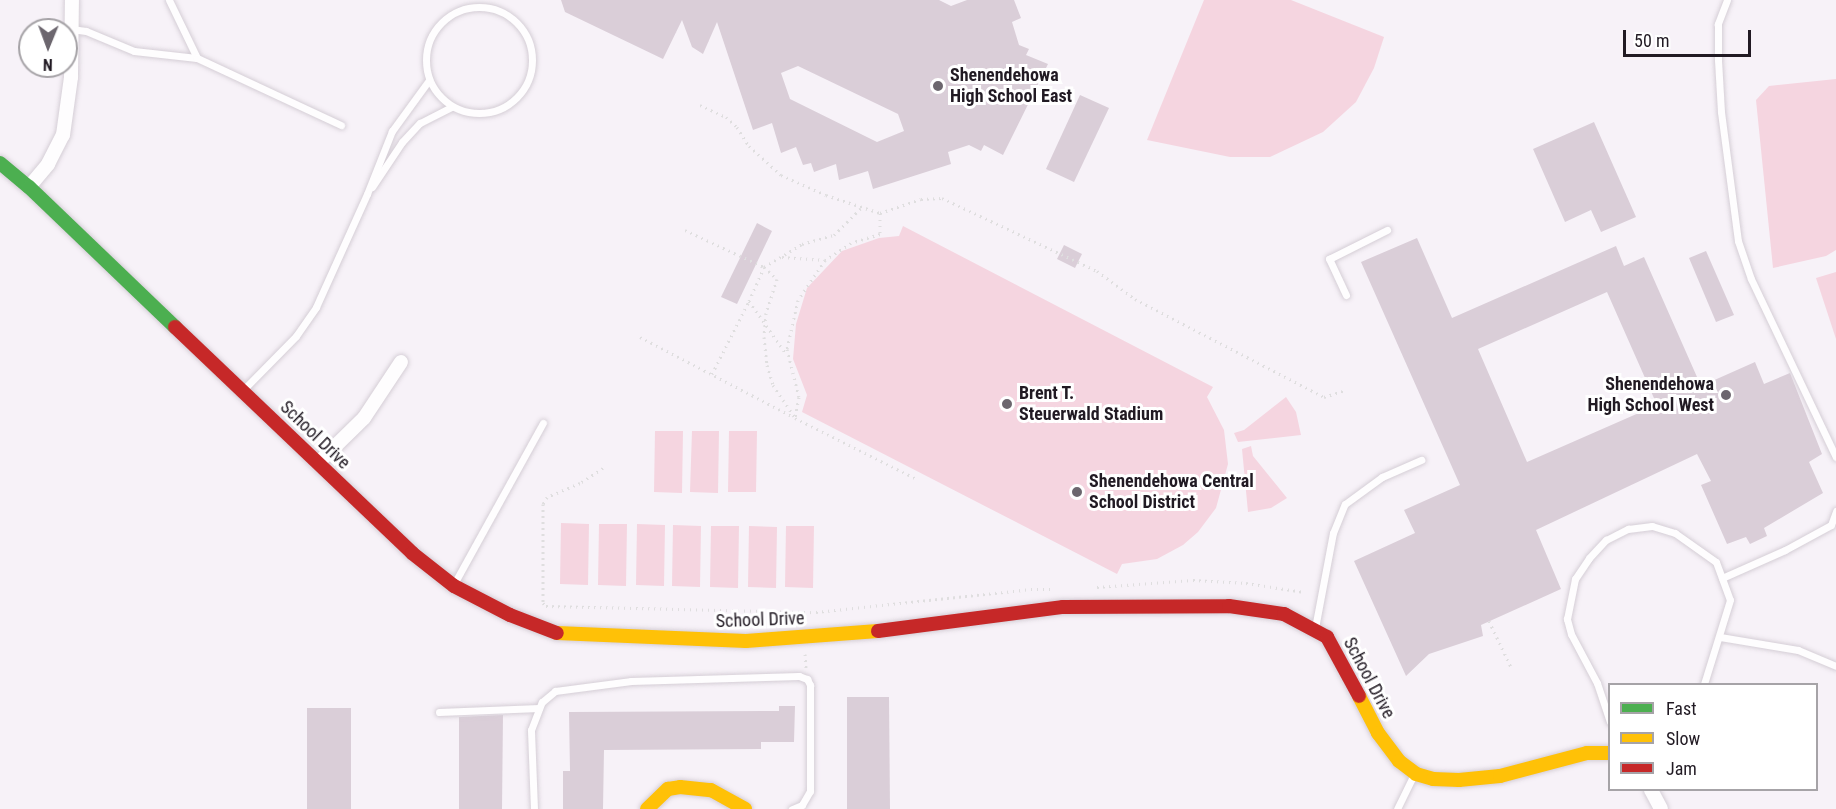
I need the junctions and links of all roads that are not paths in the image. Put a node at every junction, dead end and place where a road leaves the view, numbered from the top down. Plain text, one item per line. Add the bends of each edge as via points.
1 (72, 0) edge
2 (169, 0) edge
3 (1727, 0) edge
4 (72, 18) edge
5 (78, 30) edge
6 (197, 58) junction
7 (71, 78) edge
8 (429, 80) junction
9 (452, 107) junction
10 (341, 125) dead end
11 (0, 163) edge
12 (29, 187) junction
13 (367, 194) junction
14 (1386, 230) dead end
15 (1346, 295) dead end
16 (401, 362) dead end
17 (242, 391) junction
18 (543, 423) dead end
19 (1836, 457) edge
20 (1421, 460) dead end
21 (318, 463) junction
22 (1836, 511) edge
23 (1722, 579) junction
24 (453, 586) junction
25 (1314, 630) junction
26 (1720, 637) junction
27 (1836, 666) edge
28 (1704, 683) edge
29 (539, 708) junction
30 (438, 712) dead end
31 (1608, 716) edge
32 (1608, 753) edge
33 (1414, 773) junction
34 (1654, 792) edge
35 (534, 809) edge
36 (647, 809) edge
37 (745, 809) edge
38 (792, 809) edge
39 (1397, 809) edge
40 (1661, 809) edge

1 - 4 street
2 - 6 lane
3 - 19 lane via 1718,24 1718,60 1738,241 1751,279
5 - 6 lane via 134,51
6 - 10 lane
7 - 12 street via 63,135 48,164
8 - 9 lane
8 - 9 lane via 427,46 434,31 453,14 477,7 494,9 522,29 530,44 532,62 529,80 519,95 505,107 488,113
8 - 13 lane via 392,131
9 - 13 lane via 420,123
11 - 12 street, School Drive
12 - 17 street, School Drive
13 - 17 lane via 316,307 296,336
14 - 15 lane via 1329,259
16 - 21 street via 364,418
17 - 21 street, School Drive
18 - 24 lane
20 - 25 lane via 1382,477 1345,504 1334,533
21 - 24 street, School Drive via 412,553
22 - 23 lane via 1831,525
23 - 26 lane via 1730,600
23 - 31 lane via 1716,562 1675,533 1652,526 1628,529 1613,536 1589,558 1575,579 1567,619
24 - 25 street, School Drive via 510,615 558,633 746,641 916,628 1064,607 1181,604 1284,614
25 - 33 street, School Drive via 1327,637 1344,665 1377,734
26 - 27 lane via 1798,650
26 - 28 lane
29 - 30 lane
29 - 35 lane via 531,729
29 - 38 lane via 555,692 592,685 720,677 804,677 810,685 810,791 802,805
32 - 33 street via 1587,753 1490,777 1433,779
33 - 39 lane
34 - 40 street
36 - 37 street via 668,789 680,787 711,790

